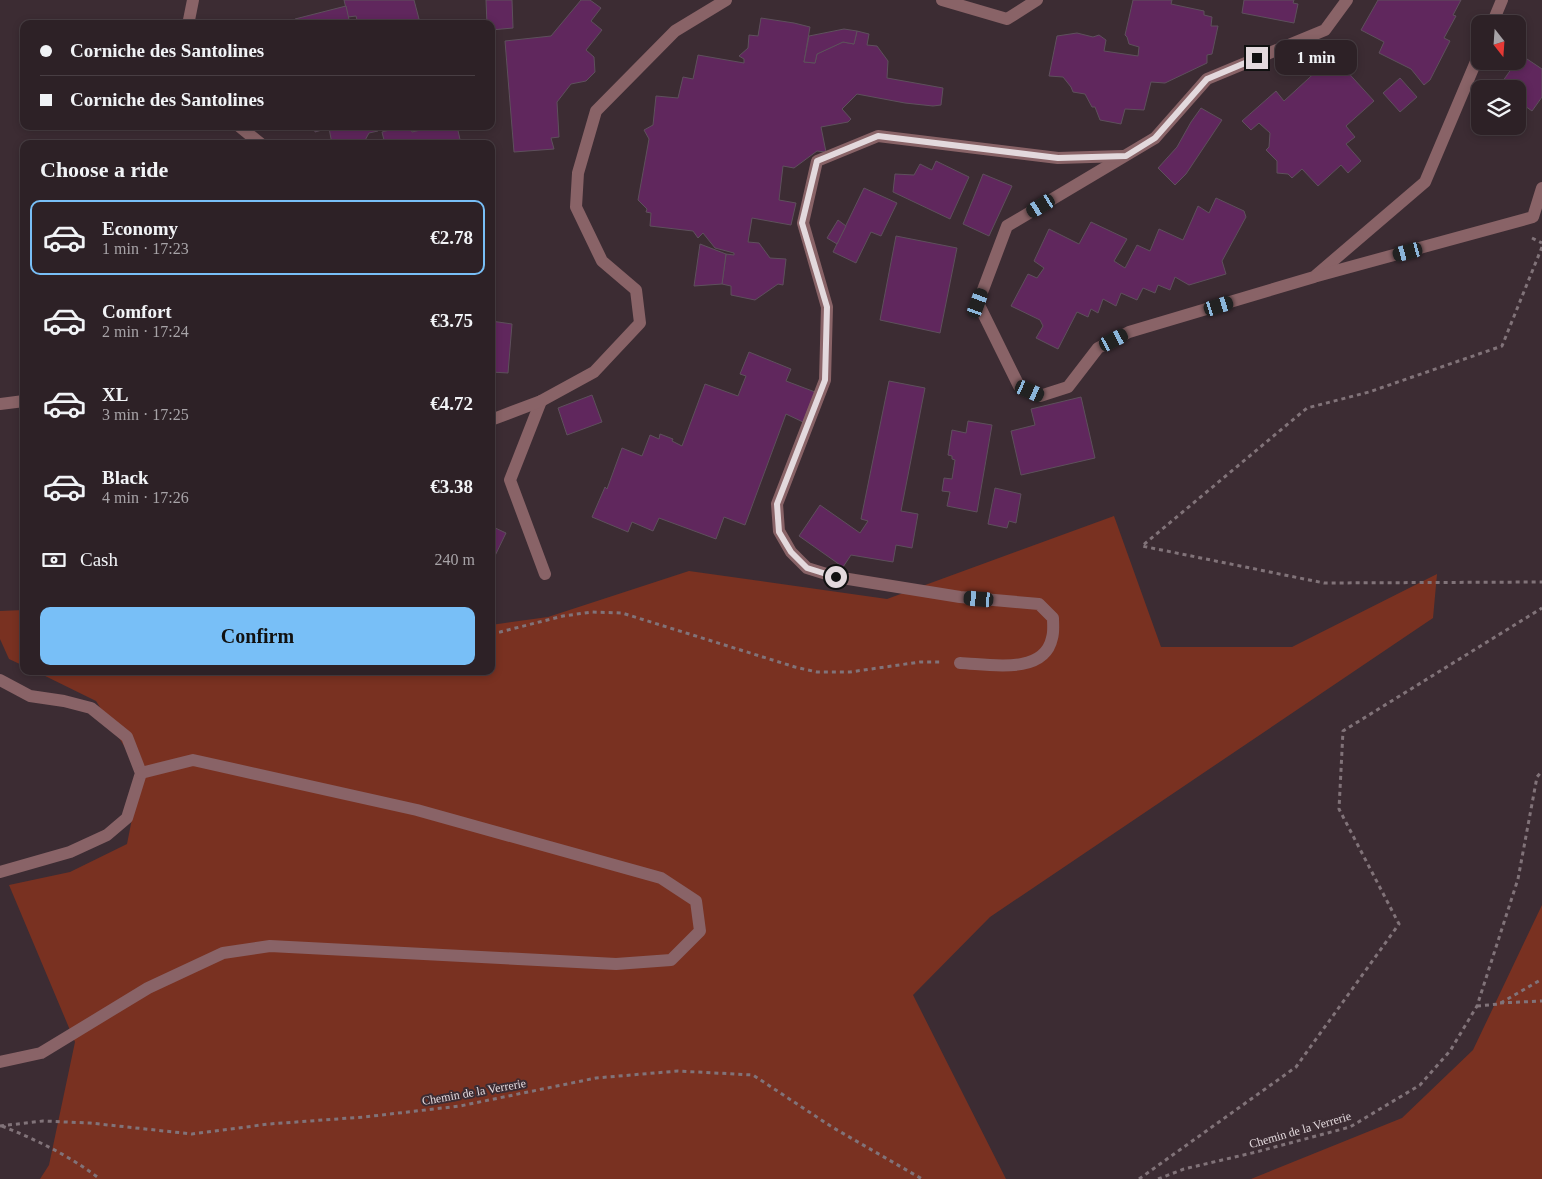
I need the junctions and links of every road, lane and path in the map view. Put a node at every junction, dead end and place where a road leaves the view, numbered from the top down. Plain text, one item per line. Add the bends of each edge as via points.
1 (193, 0) edge
2 (726, 0) edge
3 (942, 0) edge
4 (1037, 0) edge
5 (1347, 0) edge
6 (1502, 0) edge
7 (1496, 15) edge
8 (189, 20) edge
9 (1472, 70) edge
10 (244, 130) edge
11 (256, 140) edge
12 (1126, 156) junction
13 (1542, 188) edge
14 (1542, 247) edge
15 (1314, 277) junction
16 (541, 401) junction
17 (20, 402) edge
18 (0, 404) edge
19 (495, 418) edge
20 (545, 574) dead end
21 (1542, 582) edge
22 (1542, 608) edge
23 (495, 633) edge
24 (960, 663) joint
25 (0, 680) edge
26 (1542, 771) edge
27 (141, 773) junction
28 (0, 872) edge
29 (1542, 979) edge
30 (1542, 1001) edge
31 (1499, 1004) junction
32 (1477, 1006) junction
33 (0, 1062) edge
34 (0, 1126) edge
35 (100, 1179) edge
36 (922, 1179) edge
37 (1139, 1179) edge
38 (1158, 1179) edge

1 - 8 street
2 - 16 street via 675,31 596,111 578,173 576,207 602,261 636,290 640,323 594,372
3 - 4 street via 1007,19
5 - 12 street via 1325,30 1207,79 1155,138
6 - 7 street
9 - 15 street via 1425,182
10 - 11 street
12 - 15 street via 1007,226 978,303 1019,386 1040,396 1068,387 1098,348 1129,332
12 - 24 street via 1058,158 878,136 817,161 802,223 827,307 825,380 777,504 779,532 791,552 807,568 836,577 960,597 1038,604 1053,618 1053,637 1048,649 1030,663 1010,666
13 - 15 street via 1533,217
14 - 21 path via 1502,346 1369,392 1307,408 1142,546 1324,583
16 - 19 street
16 - 20 street via 510,480
17 - 18 street
22 - 37 path via 1343,731 1339,810 1400,924 1296,1067
23 - 24 path via 563,616 592,612 622,613 817,672 850,672 920,662
25 - 27 street via 30,696 91,708 127,737
26 - 32 path, Chemin de la Verrerie via 1537,777 1518,879
27 - 28 street via 128,818 106,835 70,852
27 - 33 street via 192,760 417,810 660,878 696,901 700,931 671,960 616,964 270,946 223,953 148,988 41,1053
29 - 31 path
30 - 31 path
31 - 32 path
32 - 38 path, Chemin de la Verrerie via 1450,1051 1420,1085 1350,1127 1184,1169
34 - 35 path via 38,1141 82,1165
34 - 36 path, Chemin de la Verrerie via 43,1121 71,1122 192,1134 460,1106 596,1078 678,1071 753,1075 832,1128

